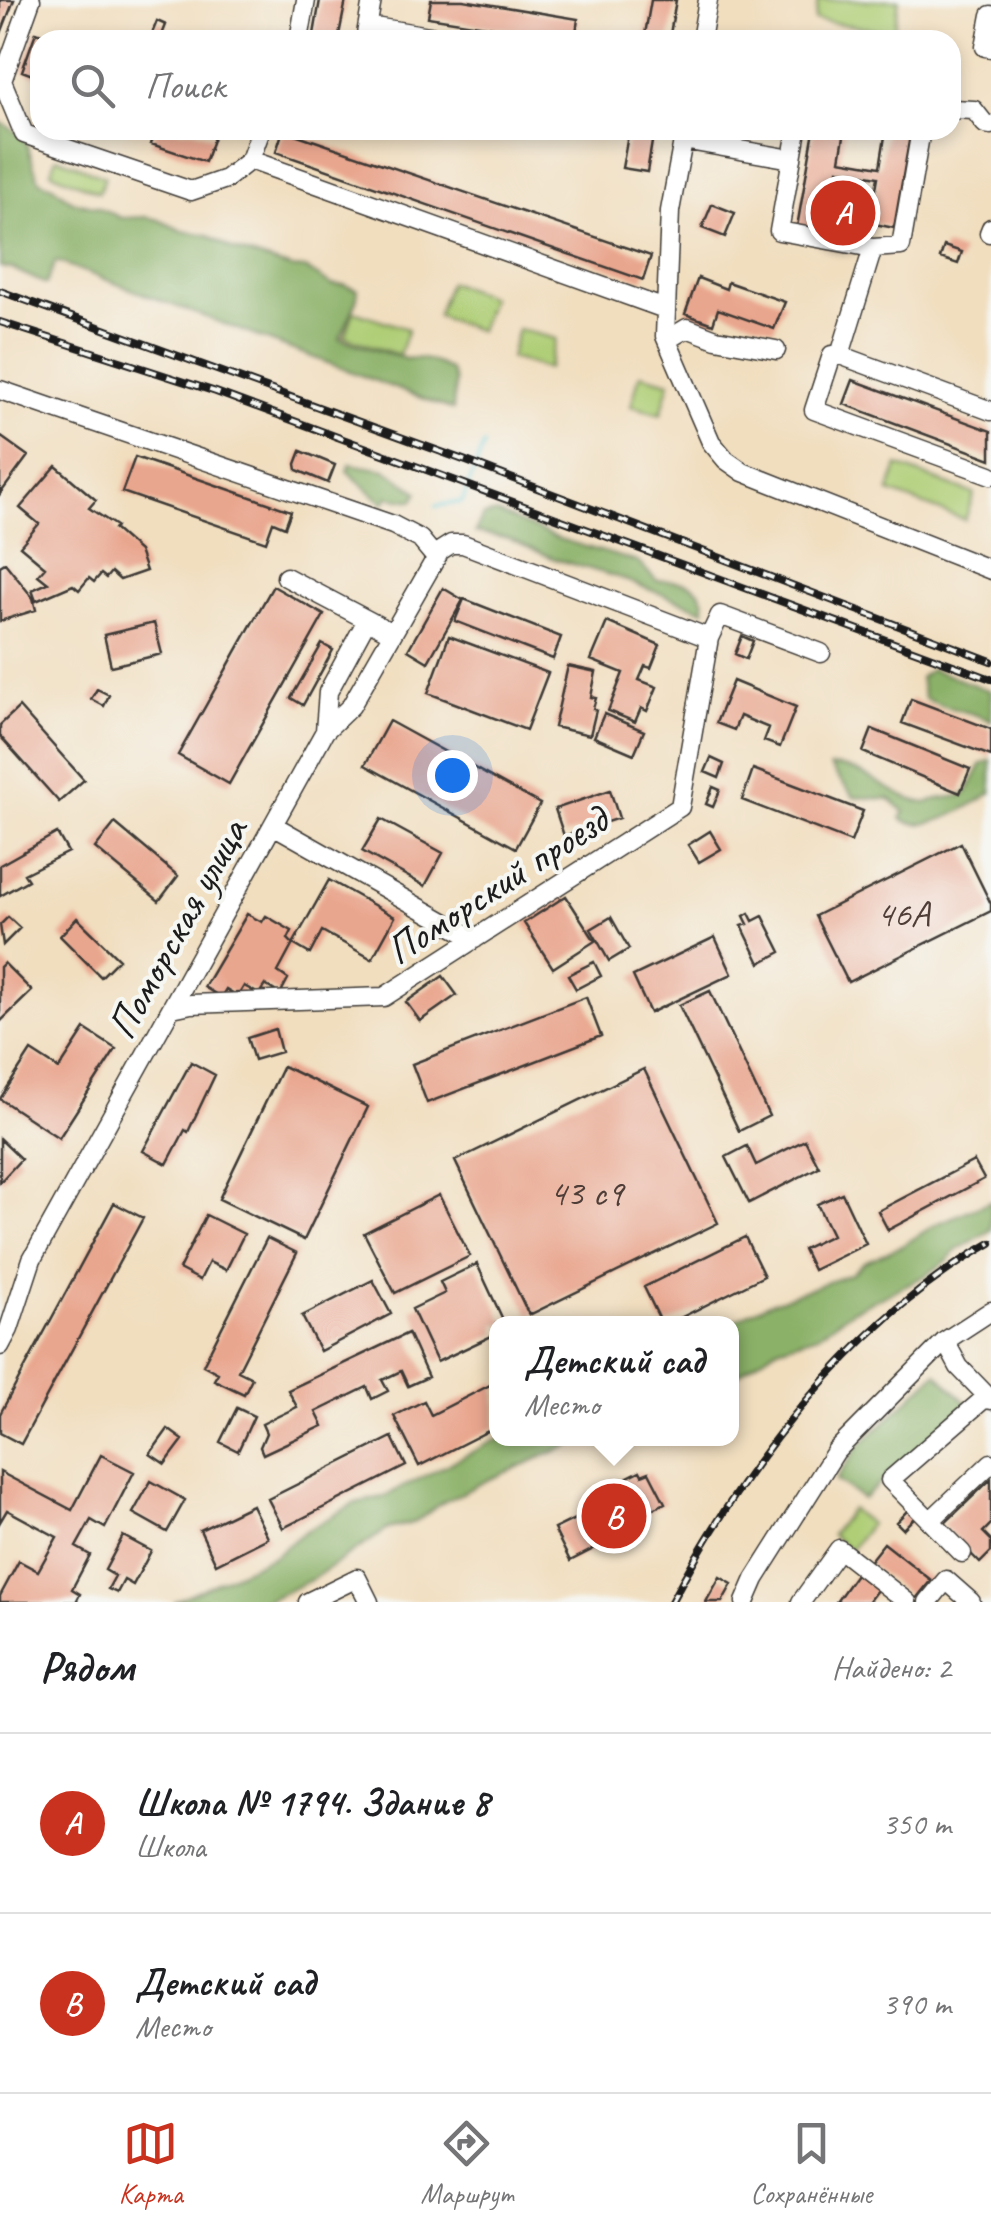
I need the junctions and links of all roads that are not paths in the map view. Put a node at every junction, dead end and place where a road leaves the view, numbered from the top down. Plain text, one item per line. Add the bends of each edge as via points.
1 (31, 0) edge
2 (306, 0) edge
3 (372, 0) edge
4 (708, 0) edge
5 (991, 15) edge
6 (301, 30) edge
7 (367, 30) edge
8 (703, 30) edge
9 (991, 48) edge
10 (1, 81) edge
11 (961, 109) edge
12 (991, 124) edge
13 (30, 136) edge
14 (42, 140) edge
15 (257, 140) edge
16 (683, 140) edge
17 (706, 140) edge
18 (795, 140) edge
19 (919, 140) edge
20 (792, 159) junction
21 (250, 160) junction
22 (873, 248) junction
23 (665, 308) junction
24 (667, 340) junction
25 (776, 350) dead end
26 (840, 355) junction
27 (0, 390) edge
28 (991, 411) edge
29 (991, 475) edge
30 (435, 556) junction
31 (991, 570) edge
32 (286, 576) dead end
33 (366, 620) junction
34 (392, 632) junction
35 (709, 638) junction
36 (821, 653) dead end
37 (325, 731) junction
38 (273, 825) junction
39 (475, 940) junction
40 (172, 1008) junction
41 (991, 1312) edge
42 (945, 1341) junction
43 (0, 1346) edge
44 (988, 1399) edge
45 (991, 1464) edge
46 (930, 1520) junction
47 (962, 1552) dead end
48 (886, 1596) edge
49 (308, 1602) edge
50 (368, 1602) edge
51 (745, 1602) edge
52 (801, 1602) edge
53 (907, 1602) edge
54 (928, 1602) edge
55 (971, 1602) edge

1 - 10 street
2 - 6 street
3 - 7 street
4 - 8 street
5 - 9 street via 985,47
10 - 13 street
11 - 12 street
14 - 21 street via 191,191 226,180
15 - 21 street
16 - 23 street via 670,210
17 - 20 street
18 - 20 street
19 - 22 street via 901,246
20 - 22 street via 779,231
21 - 23 street
22 - 26 street
23 - 24 street
24 - 25 street via 688,328
24 - 31 street via 711,442 726,460
26 - 28 street
26 - 29 street via 832,356 814,410
27 - 30 street via 393,525
30 - 34 street, Поморская улица
30 - 35 street via 462,544
32 - 33 street
33 - 34 street
33 - 37 street via 328,692
34 - 37 street, Поморская улица via 351,706
35 - 36 street via 720,614
35 - 39 street, Поморский проезд via 680,807
37 - 38 street, Поморская улица
38 - 39 street
38 - 40 street, Поморская улица
39 - 40 street, Поморский проезд via 384,998
40 - 43 street, Поморская улица via 32,1259
41 - 42 street
42 - 44 street
42 - 51 street via 836,1451
44 - 46 street via 890,1480
45 - 46 street
46 - 47 street
48 - 52 street via 838,1550
48 - 53 street
49 - 50 street via 357,1578
54 - 55 street via 946,1580

